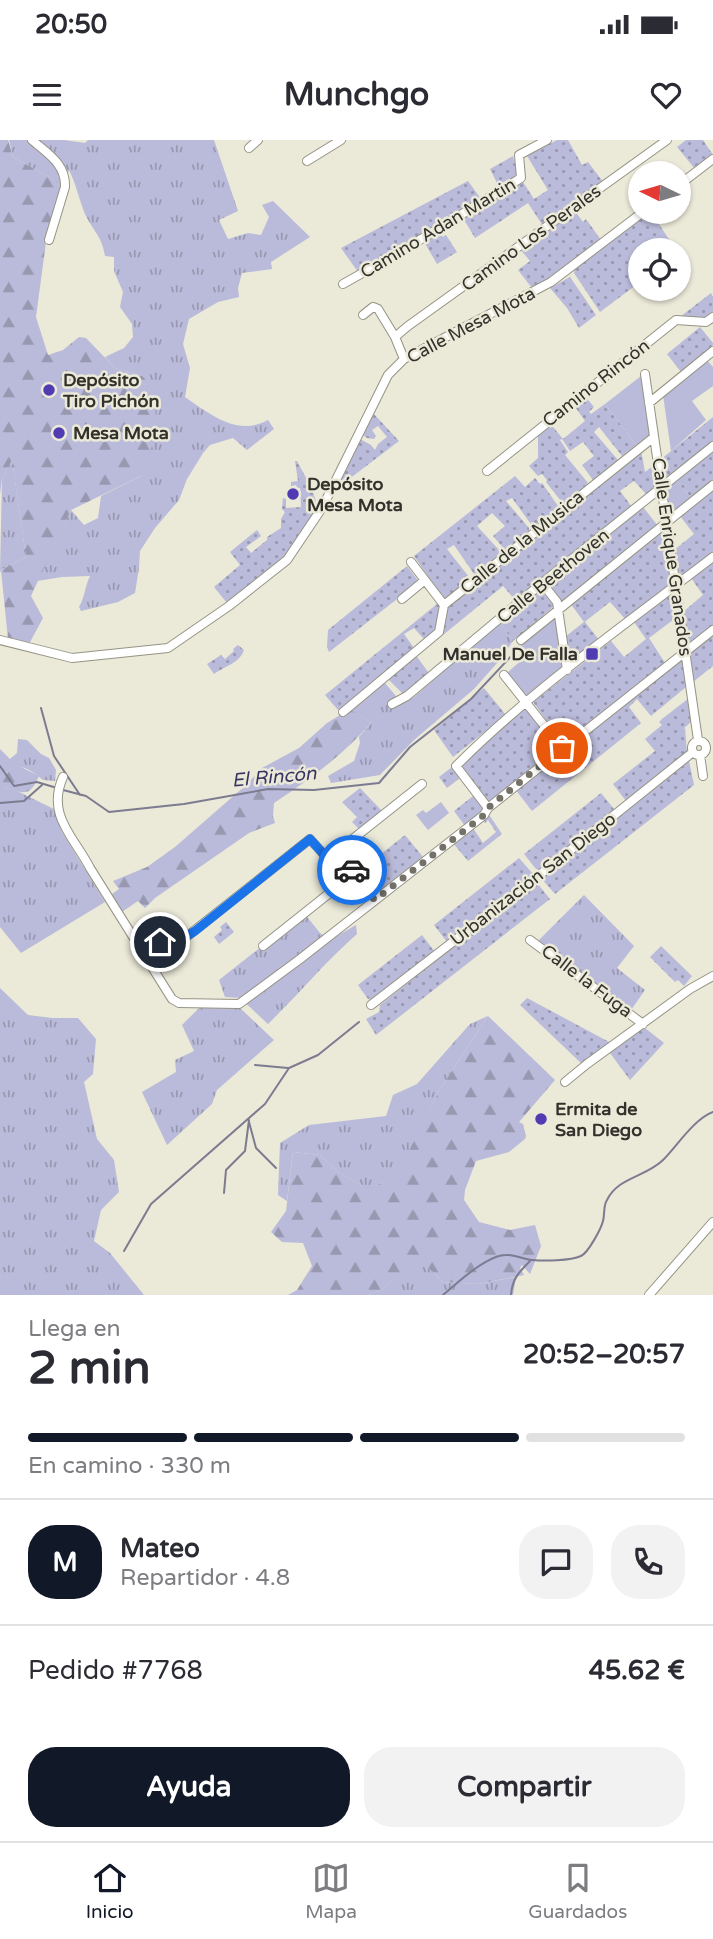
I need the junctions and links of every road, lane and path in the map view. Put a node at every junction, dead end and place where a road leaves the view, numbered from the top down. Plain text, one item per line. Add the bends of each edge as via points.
1 (32, 140) edge
2 (258, 140) edge
3 (341, 140) edge
4 (547, 140) edge
5 (667, 140) edge
6 (249, 148) dead end
7 (713, 159) edge
8 (307, 161) dead end
9 (691, 176) edge
10 (628, 223) edge
11 (49, 240) dead end
12 (343, 284) dead end
13 (363, 315) dead end
14 (713, 317) edge
15 (395, 337) junction
16 (713, 351) edge
17 (404, 359) junction
18 (645, 374) dead end
19 (649, 403) junction
20 (654, 437) junction
21 (713, 446) edge
22 (487, 471) dead end
23 (713, 485) edge
24 (662, 488) junction
25 (667, 523) junction
26 (713, 558) edge
27 (411, 562) dead end
28 (425, 580) junction
29 (542, 583) junction
30 (676, 586) junction
31 (402, 599) dead end
32 (444, 605) junction
33 (559, 608) junction
34 (713, 630) edge
35 (0, 640) edge
36 (520, 640) dead end
37 (686, 652) junction
38 (566, 670) junction
39 (505, 676) dead end
40 (527, 702) junction
41 (392, 704) dead end
42 (343, 712) dead end
43 (705, 741) edge
44 (562, 748) junction
45 (697, 753) junction
46 (703, 776) dead end
47 (63, 777) dead end
48 (422, 784) dead end
49 (488, 808) junction
50 (339, 853) junction
51 (351, 876) junction
52 (375, 900) junction
53 (530, 940) dead end
54 (152, 942) dead end
55 (263, 946) dead end
56 (713, 976) edge
57 (371, 1005) dead end
58 (643, 1024) junction
59 (565, 1082) dead end
60 (713, 1223) edge
61 (649, 1295) edge

1 - 11 street via 60,165 66,179
2 - 6 street
3 - 8 street
4 - 12 street, Camino Adan Martin via 519,155 522,178
5 - 15 street, Camino Los Perales
7 - 9 street
10 - 17 street, Calle Mesa Mota via 551,282
13 - 15 street via 373,307 378,309
14 - 22 street, Camino Rincón via 706,322 676,320
15 - 17 street
16 - 19 street
17 - 35 street, Calle Mesa Mota via 388,376 325,501 288,560 229,606 168,648 72,658
18 - 19 street, Calle Enrique Granados
19 - 20 street, Calle Enrique Granados
20 - 24 street, Calle Enrique Granados
20 - 32 street, Calle de la Musica
21 - 24 street, Calle Beethoven
23 - 25 street
24 - 25 street, Calle Enrique Granados
24 - 29 street, Calle Beethoven
25 - 30 street, Calle Enrique Granados
25 - 33 street
26 - 30 street
27 - 28 street
28 - 31 street
28 - 32 street
29 - 33 street
29 - 41 street, Calle Beethoven
30 - 37 street, Calle Enrique Granados
30 - 38 street
32 - 42 street, Calle de la Musica via 439,632
33 - 36 street
33 - 38 street
34 - 37 street
37 - 43 street, Calle Enrique Granados
37 - 44 street
38 - 40 street
39 - 40 street
40 - 44 street
40 - 49 street via 456,766
43 - 45 street via 692,745
44 - 49 street
45 - 46 street
45 - 57 street, Urbanización San Diego
47 - 52 street via 57,799 68,833 145,958 179,1003 239,1004
48 - 50 street
49 - 52 street
50 - 51 street via 352,863
50 - 54 street via 327,858 310,839 185,938
51 - 52 street
51 - 55 street
53 - 58 street, Calle la Fuga
56 - 58 street
58 - 59 street
60 - 61 street

